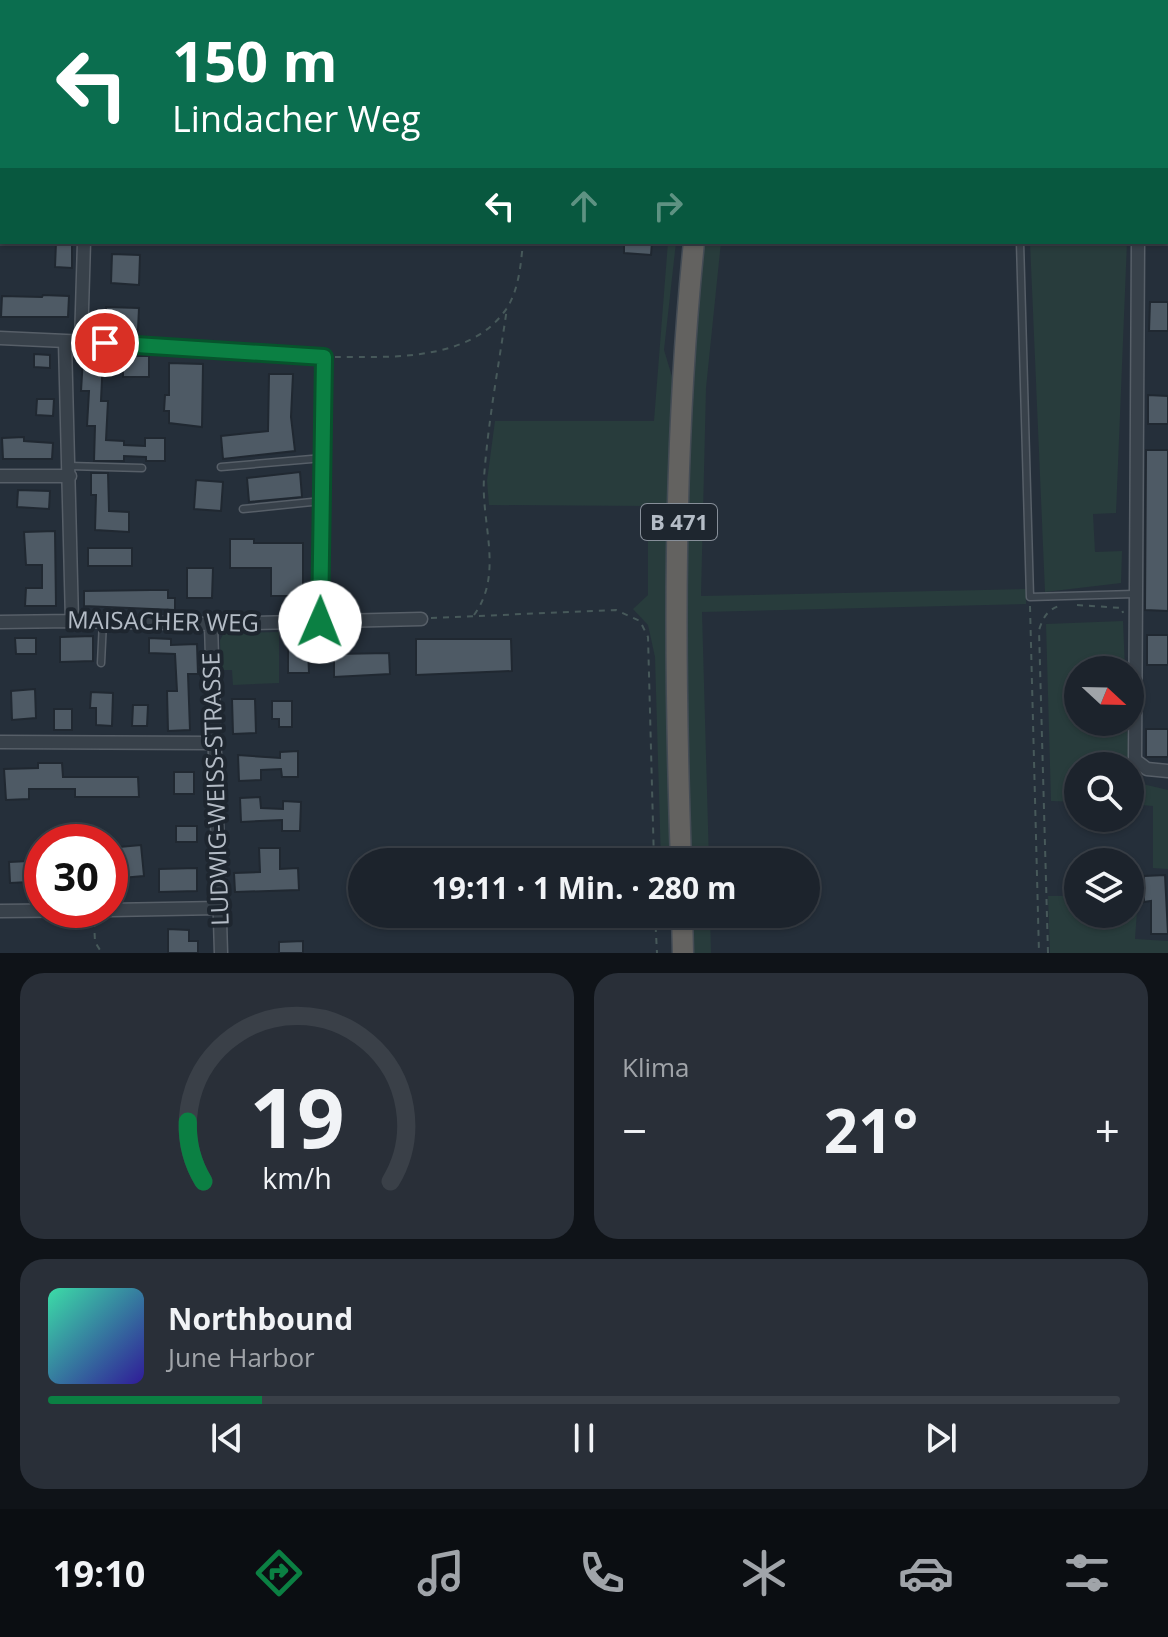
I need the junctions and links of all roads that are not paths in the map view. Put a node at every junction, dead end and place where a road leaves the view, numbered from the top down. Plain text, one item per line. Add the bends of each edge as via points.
1 (84, 244) edge
2 (694, 244) edge
3 (1020, 244) edge
4 (1138, 244) edge
5 (0, 338) edge
6 (65, 342) junction
7 (81, 343) junction
8 (323, 458) junction
9 (221, 467) dead end
10 (142, 468) dead end
11 (70, 471) junction
12 (0, 476) edge
13 (322, 501) junction
14 (243, 509) dead end
15 (1134, 594) junction
16 (421, 619) road end
17 (72, 621) junction
18 (103, 621) junction
19 (0, 622) edge
20 (320, 622) junction
21 (211, 624) junction
22 (101, 663) dead end
23 (0, 742) edge
24 (214, 743) junction
25 (1168, 771) edge
26 (681, 848) edge
27 (219, 908) junction
28 (128, 910) edge
29 (0, 911) edge
30 (24, 911) edge
31 (682, 928) edge
32 (221, 953) edge
33 (683, 953) edge

1 - 7 street
2 - 26 highway, B 471 via 680,471 676,681
3 - 15 lane via 1030,597
4 - 15 street
5 - 6 street
6 - 7 street
6 - 11 street
7 - 8 street via 324,357
8 - 9 lane
8 - 13 street
10 - 11 lane
11 - 12 street
11 - 17 street
13 - 14 lane
13 - 20 street
15 - 25 street via 1135,760 1147,769
16 - 20 street, MAISACHER WEG
17 - 18 street, MAISACHER WEG
17 - 19 street, MAISACHER WEG
18 - 21 street, MAISACHER WEG
18 - 22 lane
20 - 21 street, MAISACHER WEG
21 - 24 street, LUDWIG-WEISS-STRASSE
23 - 24 street
24 - 27 street, LUDWIG-WEISS-STRASSE
27 - 28 street
27 - 32 street, LUDWIG-WEISS-STRASSE
29 - 30 street
31 - 33 highway

